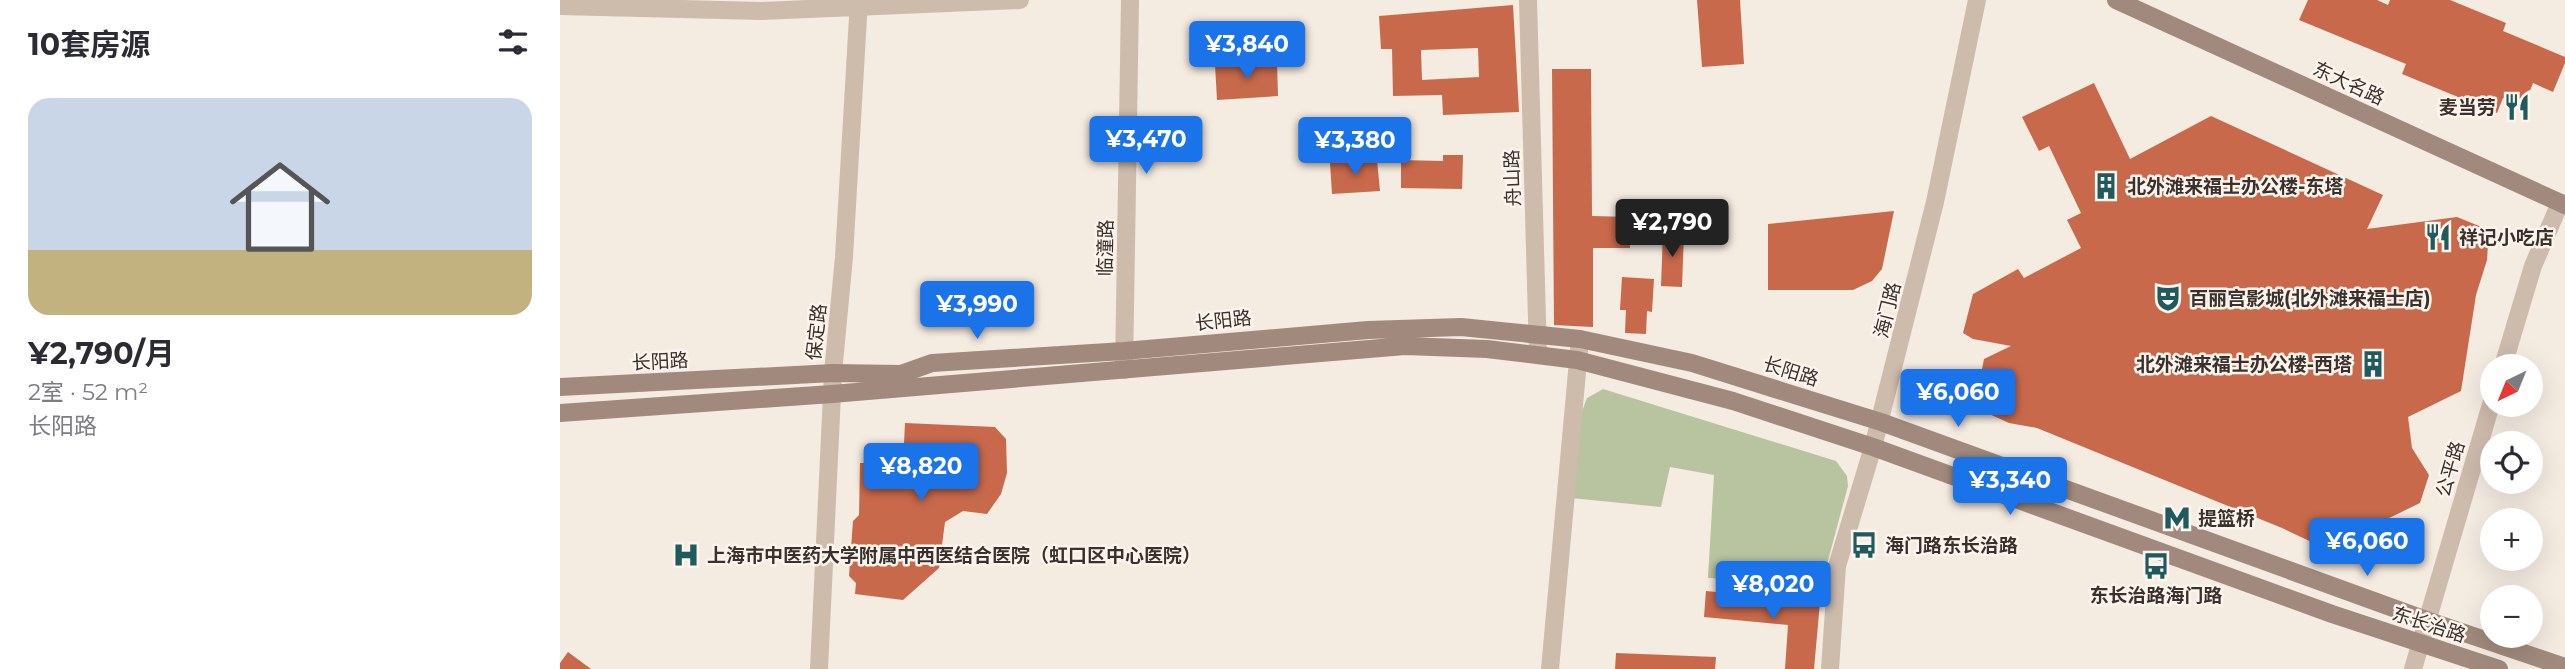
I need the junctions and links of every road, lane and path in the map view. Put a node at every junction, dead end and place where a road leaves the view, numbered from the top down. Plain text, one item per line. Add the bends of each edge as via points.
1 (1020, 0) edge
2 (1130, 0) edge
3 (1528, 0) edge
4 (1977, 0) edge
5 (2116, 0) edge
6 (859, 3) edge
7 (560, 6) edge
8 (2563, 199) edge
9 (1538, 335) junction
10 (1580, 339) junction
11 (1124, 351) junction
12 (2506, 354) edge
13 (1538, 355) junction
14 (1577, 360) junction
15 (1124, 370) junction
16 (833, 373) junction
17 (560, 387) edge
18 (832, 394) junction
19 (560, 413) edge
20 (2487, 417) edge
21 (1881, 422) junction
22 (1873, 447) junction
23 (2429, 621) junction
24 (2422, 643) junction
25 (2565, 667) edge
26 (819, 669) edge
27 (1550, 669) edge
28 (1830, 669) edge
29 (2413, 669) edge
30 (2499, 669) edge

1 - 6 street
2 - 11 street, 临潼路
3 - 9 street, 舟山路
4 - 21 street, 海门路 via 1935,202
5 - 8 main road, 东大名路
6 - 7 street via 748,11
6 - 16 street, 保定路 via 845,257
8 - 12 street via 2533,266
9 - 10 main road, 长阳路
9 - 11 main road, 长阳路 via 1461,327 1368,330
9 - 13 street, 舟山路
10 - 14 street
10 - 21 main road, 长阳路 via 1692,363
11 - 15 street, 临潼路
11 - 16 main road, 长阳路 via 932,363 901,374
13 - 14 main road
13 - 15 main road via 1405,346
14 - 22 main road via 1732,401
14 - 27 street
15 - 18 main road
16 - 17 main road, 长阳路
16 - 18 street, 保定路
18 - 19 main road
18 - 26 street, 保定路
20 - 23 street, 公平路
21 - 22 street, 海门路
21 - 23 main road, 东长治路
22 - 24 main road, 东长治路
22 - 28 street, 海门路 via 1838,566
23 - 24 street, 公平路
23 - 25 main road, 东长治路
24 - 29 street, 公平路
24 - 30 main road, 东长治路

